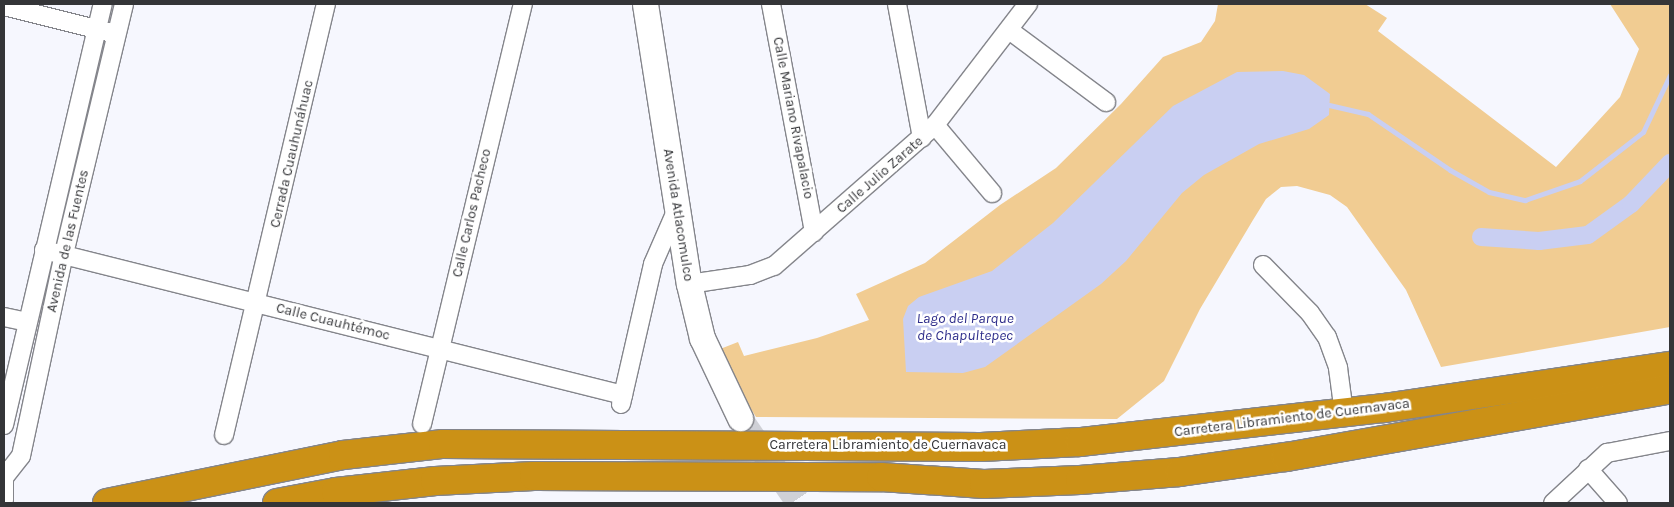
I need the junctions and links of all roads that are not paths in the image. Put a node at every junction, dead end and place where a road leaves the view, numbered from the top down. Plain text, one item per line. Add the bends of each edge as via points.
1 (103, 4) edge
2 (124, 4) edge
3 (326, 4) edge
4 (524, 4) edge
5 (645, 4) edge
6 (771, 4) edge
7 (897, 4) edge
8 (1028, 4) edge
9 (4, 6) edge
10 (96, 29) junction
11 (1009, 30) junction
12 (116, 34) junction
13 (1106, 102) dead end
14 (935, 125) junction
15 (922, 138) junction
16 (992, 193) dead end
17 (677, 209) junction
18 (814, 232) junction
19 (44, 250) junction
20 (64, 254) junction
21 (1263, 266) dead end
22 (689, 284) junction
23 (258, 303) junction
24 (4, 317) edge
25 (27, 322) junction
26 (440, 349) junction
27 (1670, 366) edge
28 (1670, 389) edge
29 (6, 403) edge
30 (1344, 413) junction
31 (740, 418) tunnel mouth
32 (422, 424) dead end
33 (4, 425) edge
34 (224, 435) dead end
35 (1670, 441) edge
36 (1588, 469) junction
37 (5, 472) edge
38 (4, 498) edge
39 (107, 503) edge
40 (277, 503) edge
41 (1553, 503) edge
42 (1618, 503) edge

1 - 10 street, Avenida de las Fuentes
2 - 12 street, Avenida de las Fuentes
3 - 23 street, Cerrada Cuauhunáhuac
4 - 26 street, Calle Carlos Pacheco
5 - 17 main road, Avenida Atlacomulco
6 - 18 street, Calle Mariano Rivapalacio
7 - 15 street
8 - 11 street, Calle Julio Zarate
9 - 10 street
10 - 12 street
10 - 19 street, Avenida de las Fuentes
11 - 13 street
11 - 14 street, Calle Julio Zarate
12 - 20 street, Avenida de las Fuentes
14 - 15 street, Calle Julio Zarate
14 - 16 street
15 - 18 street, Calle Julio Zarate
17 - 22 main road, Avenida Atlacomulco
17 - 26 street, Calle Cuauhtémoc via 653,264 622,399
18 - 22 street, Calle Julio Zarate via 774,266 750,275
19 - 20 street, Calle Cuauhtémoc
19 - 25 street, Avenida de las Fuentes
20 - 23 street, Calle Cuauhtémoc
20 - 37 street, Avenida de las Fuentes via 21,456
21 - 30 street via 1310,313 1327,336 1338,368
22 - 31 main road, Avenida Atlacomulco via 702,338
23 - 26 street, Calle Cuauhtémoc
23 - 34 street, Cerrada Cuauhunáhuac
24 - 25 street
25 - 29 street, Avenida de las Fuentes
26 - 32 street, Calle Carlos Pacheco
27 - 30 highway, Carretera Libramiento de Cuernavaca
28 - 40 highway via 1286,457 1180,472 984,484 880,477 534,476 435,481 336,492
29 - 33 street, Avenida de las Fuentes
30 - 39 highway, Carretera Libramiento de Cuernavaca via 1080,442 982,447 443,444 343,455
35 - 36 street via 1606,453
36 - 41 street
36 - 42 street
37 - 38 street, Avenida de las Fuentes

